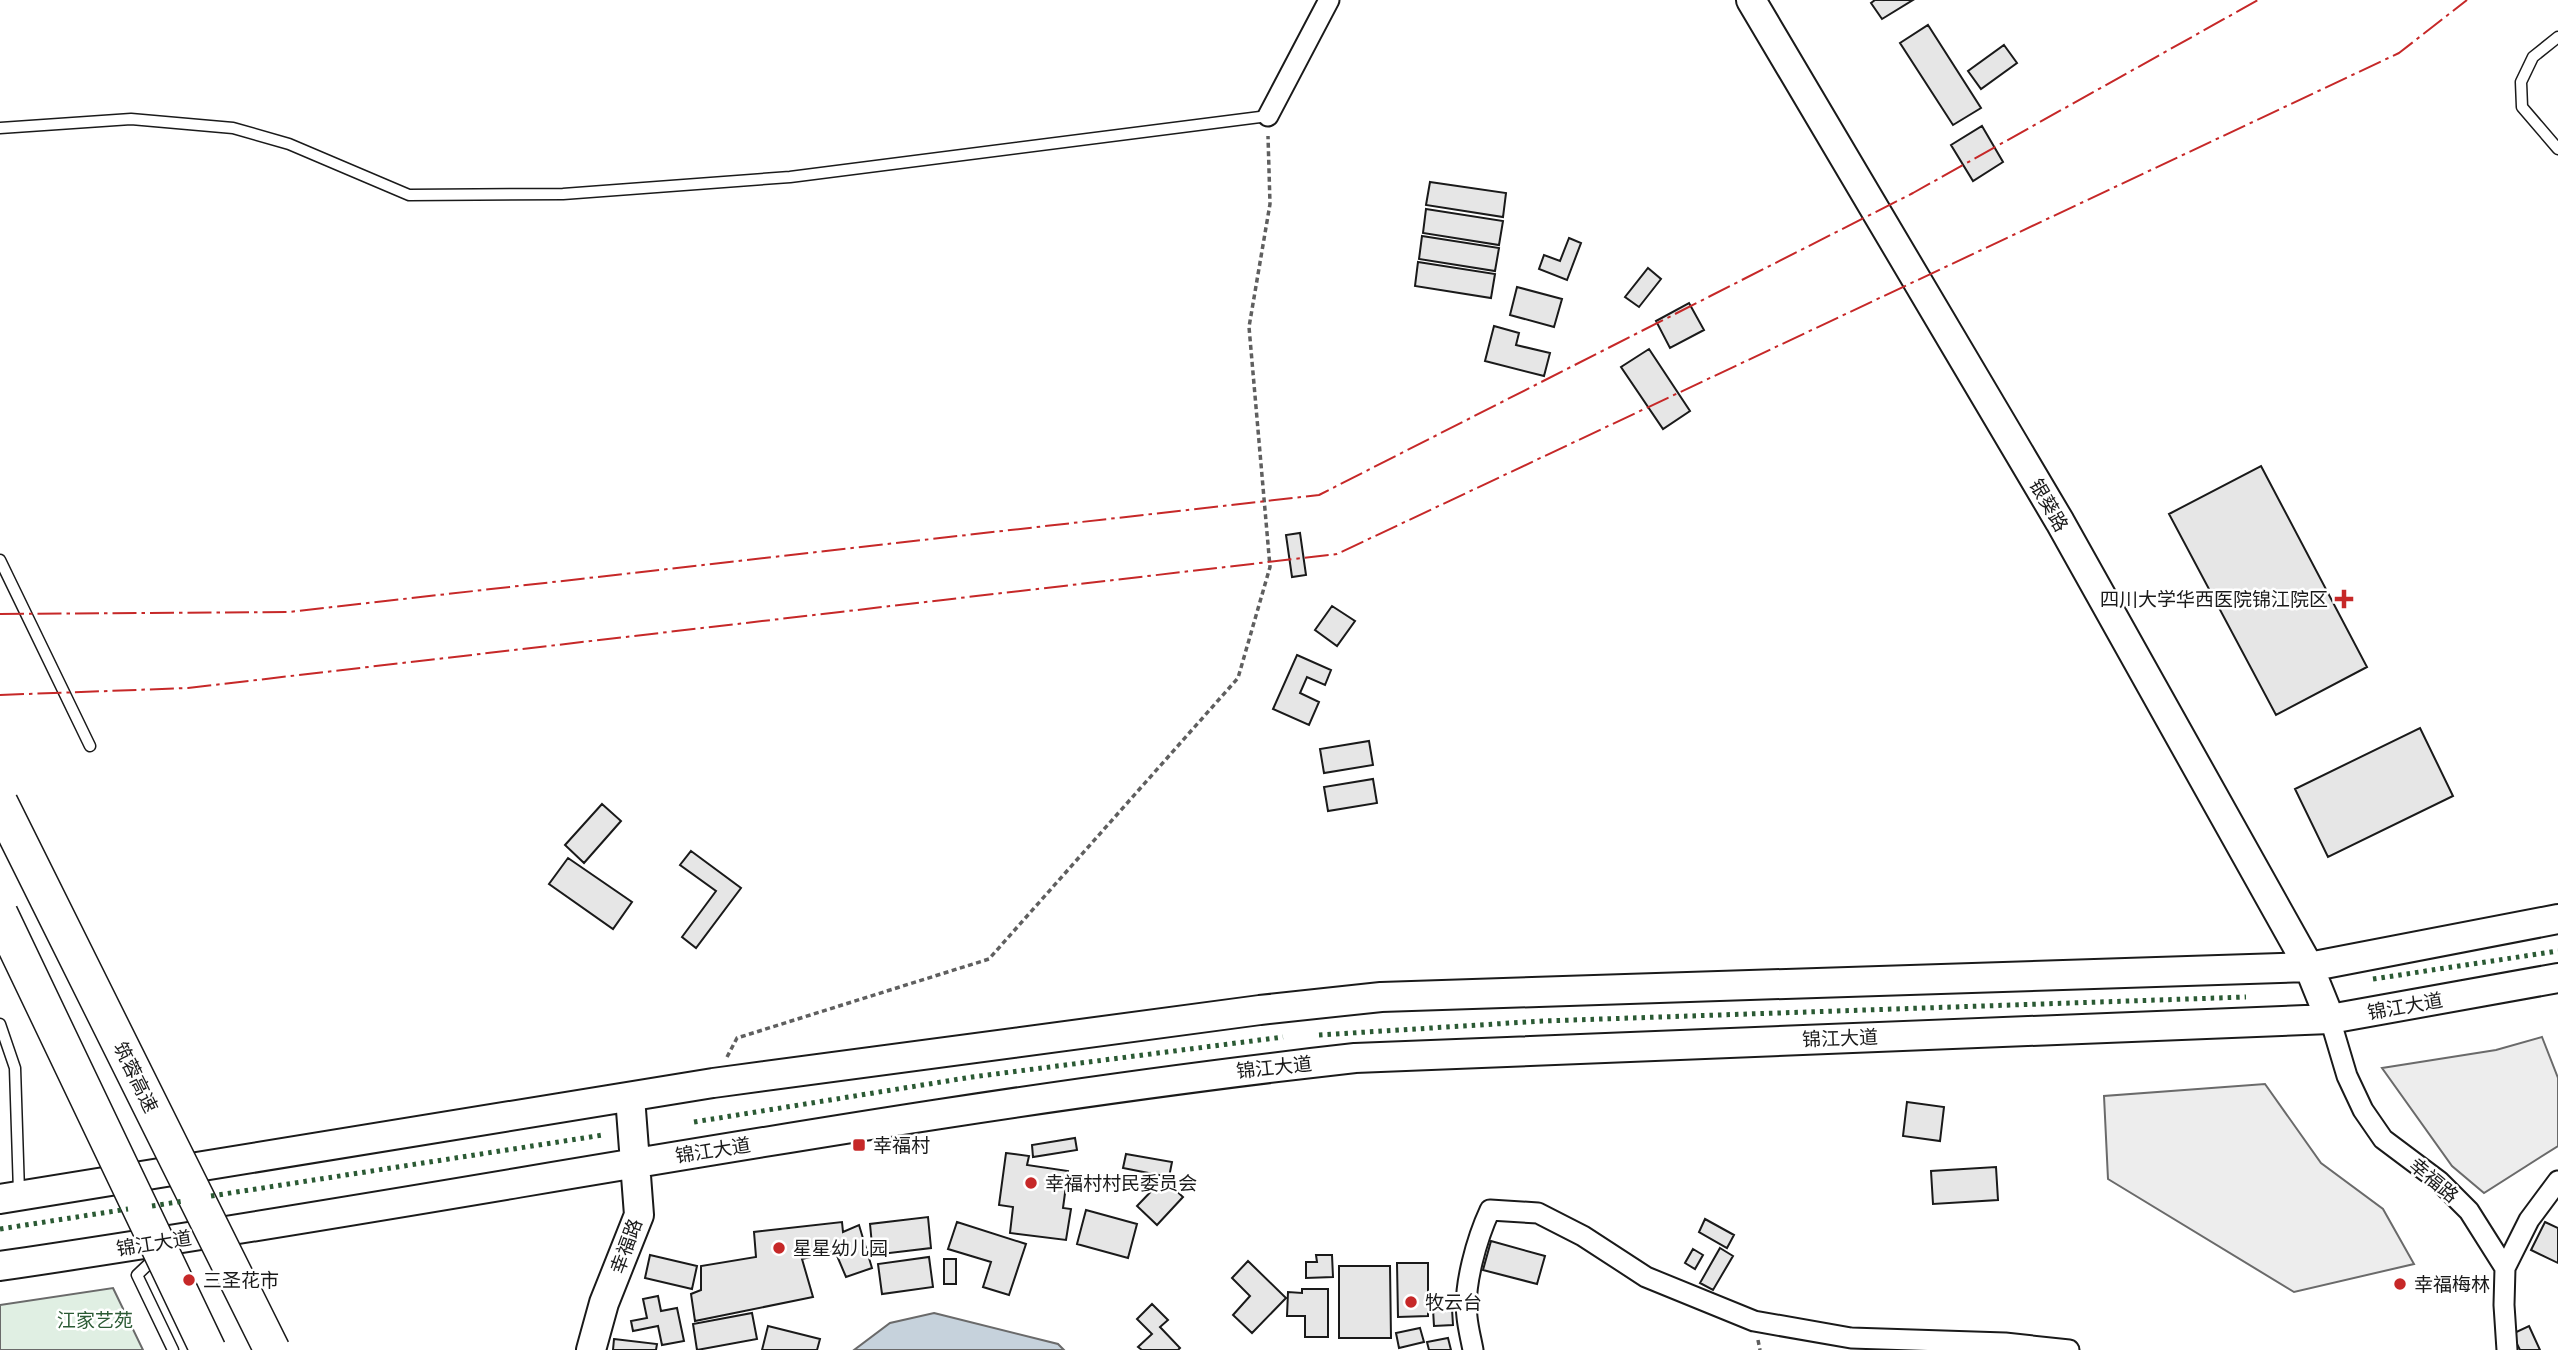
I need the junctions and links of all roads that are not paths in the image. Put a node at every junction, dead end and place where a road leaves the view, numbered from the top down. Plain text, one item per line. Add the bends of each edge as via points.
1 (1329, 0) edge
2 (1751, 0) edge
3 (2558, 37) edge
4 (1268, 117) joint
5 (0, 128) edge
6 (2558, 149) edge
7 (0, 559) edge
8 (90, 746) dead end
9 (0, 803) edge
10 (0, 914) edge
11 (2558, 919) edge
12 (2309, 967) junction
13 (2558, 978) edge
14 (2330, 1019) junction
15 (0, 1024) edge
16 (630, 1097) junction
17 (634, 1162) junction
18 (2558, 1181) edge
19 (10, 1198) edge
20 (175, 1239) junction
21 (0, 1266) edge
22 (2505, 1268) junction
23 (173, 1350) edge
24 (208, 1350) edge
25 (272, 1350) edge
26 (591, 1350) edge
27 (1473, 1350) edge
28 (2069, 1350) edge
29 (2507, 1350) edge

1 - 4 street
2 - 12 main road, 银葵路 via 2060,522
3 - 6 lane via 2533,57 2521,82 2522,107
4 - 5 lane via 790,177 563,194 409,195 289,144 233,128 131,119
7 - 8 lane
9 - 25 highway, 筑蓉高速, bridge
10 - 24 highway, bridge
11 - 12 main road
12 - 14 main road, 银葵路
12 - 16 main road via 1381,997
13 - 14 main road, 锦江大道
14 - 17 main road, 锦江大道 via 1355,1058 1201,1075
14 - 22 street, 幸福路 via 2347,1076 2383,1139 2439,1181 2469,1211
15 - 19 lane via 15,1068
16 - 17 main road, 幸福路
16 - 19 main road
17 - 20 main road, 锦江大道
17 - 26 main road, 幸福路 via 639,1215
18 - 22 street via 2529,1220
20 - 21 main road, 锦江大道
20 - 23 lane via 137,1275
22 - 29 street
27 - 28 street via 1466,1315 1467,1286 1490,1210 1538,1213 1646,1276 1754,1321 1850,1338

